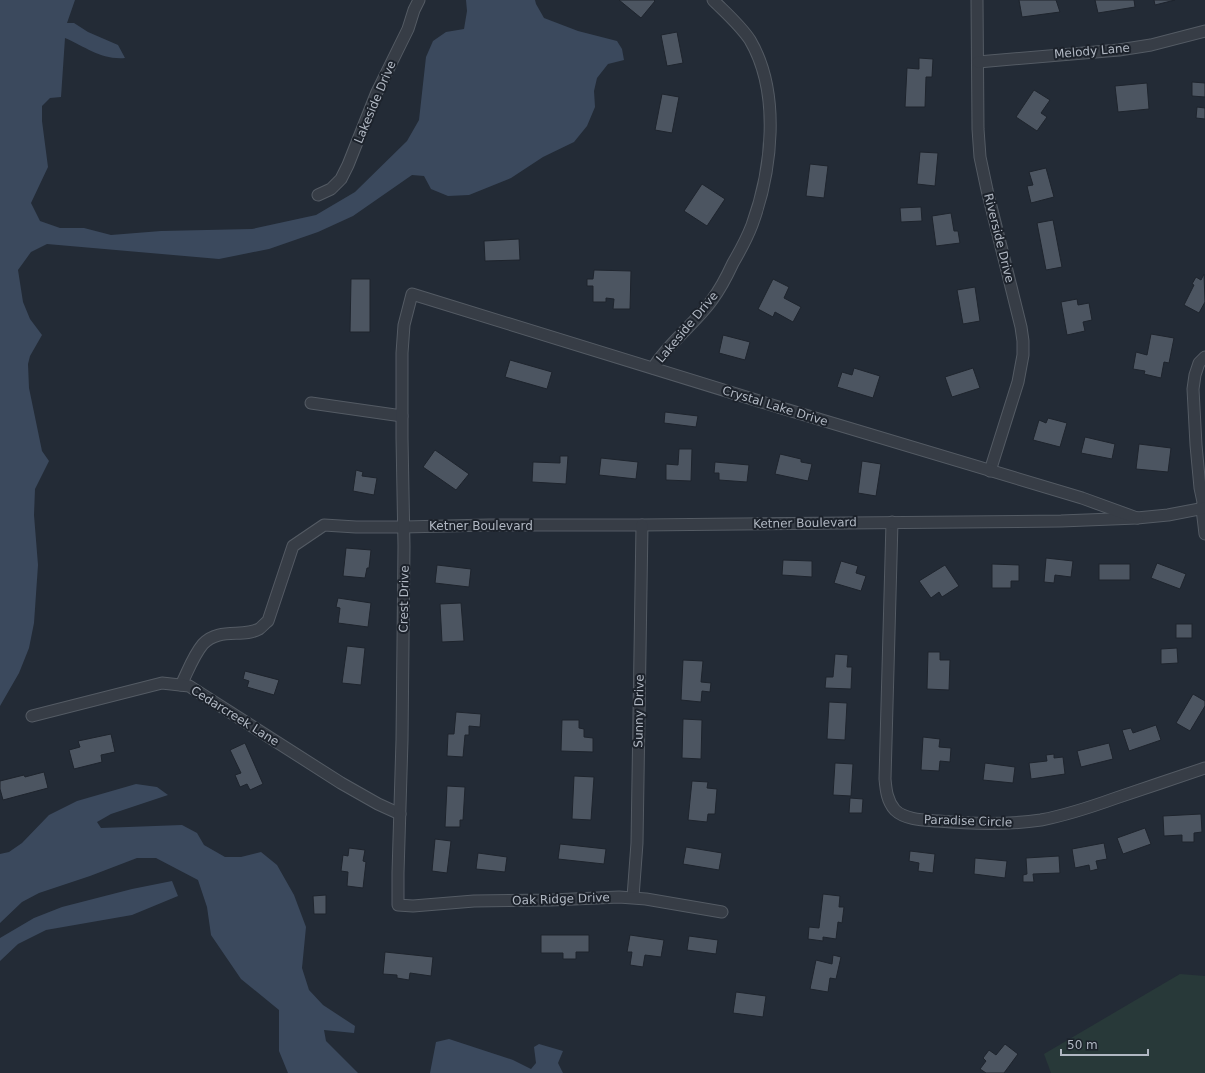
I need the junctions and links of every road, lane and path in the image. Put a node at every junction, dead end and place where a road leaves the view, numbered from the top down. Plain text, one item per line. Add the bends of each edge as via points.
1 (419, 0) edge
2 (713, 0) edge
3 (977, 0) edge
4 (1205, 31) edge
5 (978, 62) junction
6 (318, 195) dead end
7 (412, 294) joint
8 (1205, 357) edge
9 (653, 368) junction
10 (311, 403) dead end
11 (402, 416) junction
12 (990, 471) junction
13 (1203, 508) edge
14 (1137, 518) junction
15 (892, 522) junction
16 (642, 525) junction
17 (404, 527) junction
18 (1205, 534) edge
19 (181, 685) junction
20 (32, 716) dead end
21 (1205, 768) edge
22 (400, 814) junction
23 (633, 897) junction
24 (398, 906) joint
25 (722, 912) dead end

1 - 6 street, Lakeside Drive via 408,29 377,92 348,166 341,179 331,189
2 - 9 street, Lakeside Drive via 741,28 750,41 763,71 770,124 762,193 746,238 712,301 672,343
3 - 5 street, Riverside Drive
4 - 5 street, Melody Lane via 1151,45 1119,50
5 - 12 street, Riverside Drive via 981,164 1022,341 1018,382
7 - 9 street, Crystal Lake Drive
7 - 11 street, Crest Drive via 404,325
8 - 13 street via 1199,363 1193,389
9 - 12 street, Crystal Lake Drive
10 - 11 street
11 - 17 street, Crest Drive
12 - 14 street, Crystal Lake Drive via 1082,498
13 - 14 street, Ketner Boulevard
13 - 18 street
14 - 15 street, Ketner Boulevard
15 - 16 street, Ketner Boulevard
15 - 21 street, Paradise Circle via 885,779 889,802 896,811 906,817 920,820 950,822 999,823 1040,820 1093,806
16 - 17 street, Ketner Boulevard
16 - 23 street, Sunny Drive via 637,843
17 - 19 street, Ketner Boulevard via 324,525 294,546 268,621 259,629 226,633 208,640 194,658
17 - 22 street, Crest Drive
19 - 20 street, Cedarcreek Lane via 162,683
19 - 22 street, Cedarcreek Lane via 189,686 341,783
22 - 24 street, Crest Drive
23 - 24 street, Oak Ridge Drive via 474,901
23 - 25 street, Oak Ridge Drive

